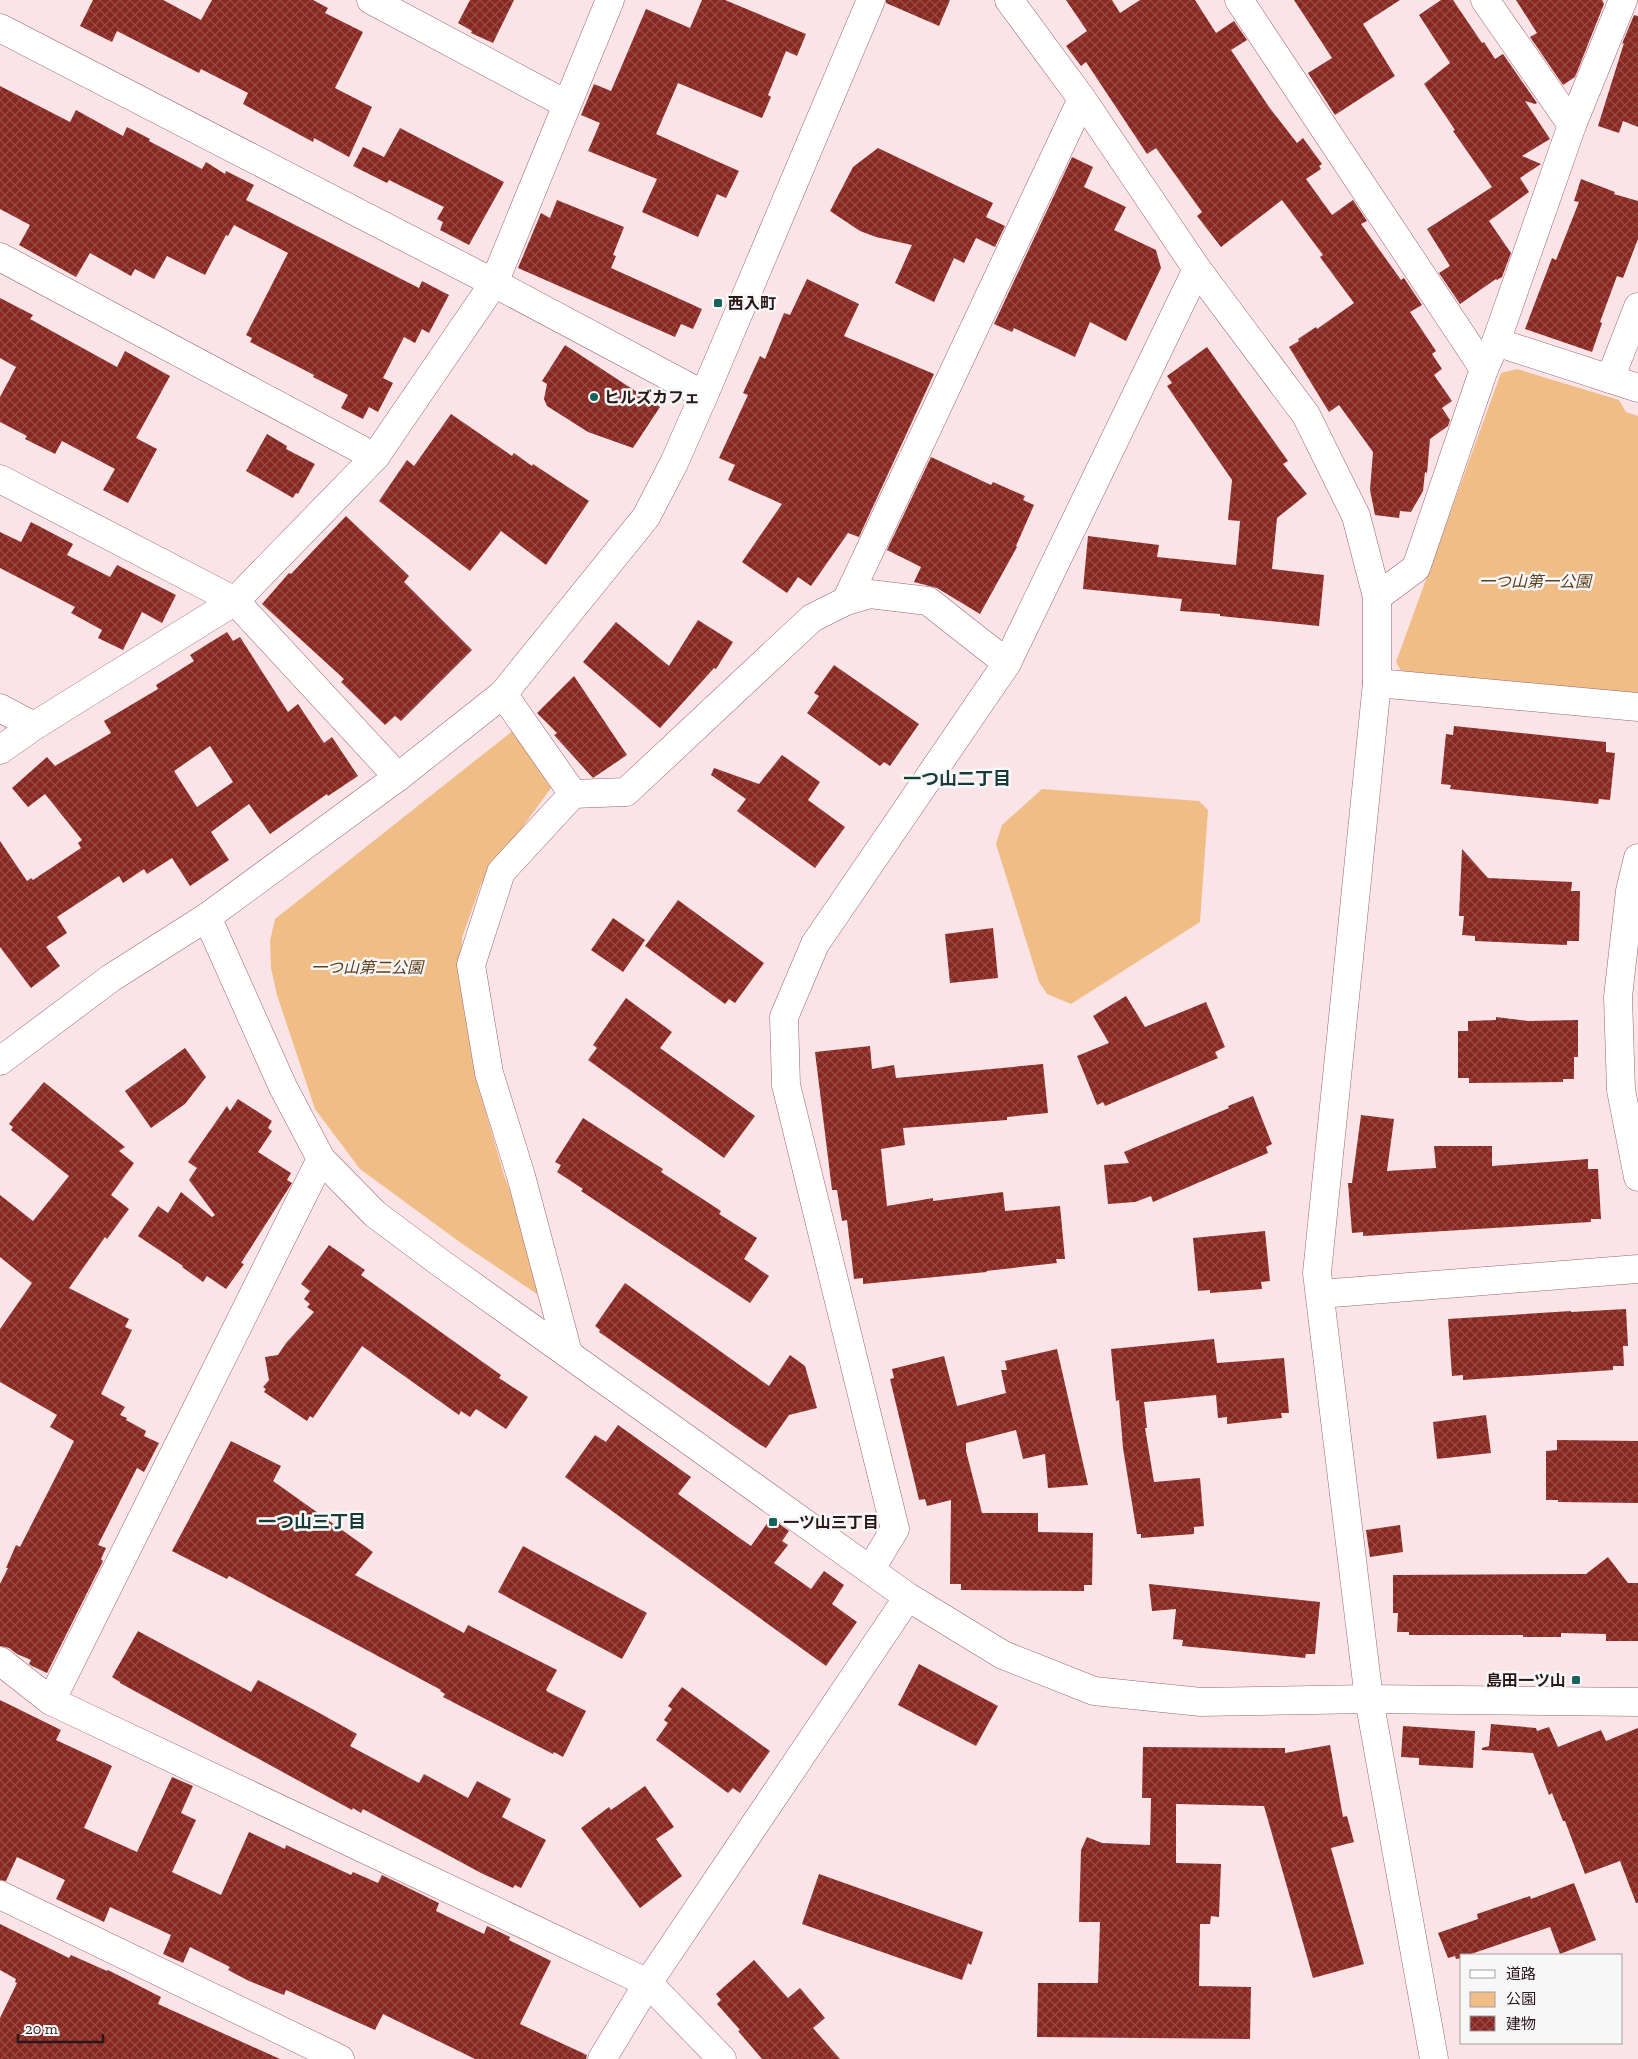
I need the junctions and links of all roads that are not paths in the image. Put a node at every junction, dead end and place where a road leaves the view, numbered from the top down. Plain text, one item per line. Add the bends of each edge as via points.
1 (371, 0) edge
2 (610, 0) edge
3 (871, 0) edge
4 (1009, 0) edge
5 (1239, 0) edge
6 (1484, 0) edge
7 (1624, 0) edge
8 (0, 28) edge
9 (1082, 98) junction
10 (566, 104) junction
11 (1572, 125) junction
12 (0, 257) edge
13 (1197, 269) junction
14 (494, 283) junction
15 (1638, 307) edge
16 (1496, 342) junction
17 (1484, 369) junction
18 (1610, 379) junction
19 (1638, 388) edge
20 (704, 395) junction
21 (376, 458) junction
22 (0, 479) edge
23 (1377, 597) junction
24 (235, 601) junction
25 (846, 601) junction
26 (1007, 663) junction
27 (1377, 683) junction
28 (503, 694) junction
29 (1638, 707) edge
30 (0, 708) edge
31 (34, 726) junction
32 (0, 750) edge
33 (398, 777) junction
34 (573, 794) junction
35 (1638, 858) edge
36 (207, 917) junction
37 (0, 1061) edge
38 (321, 1159) junction
39 (1638, 1177) edge
40 (1638, 1269) edge
41 (1320, 1294) junction
42 (568, 1353) junction
43 (870, 1570) junction
44 (908, 1597) junction
45 (0, 1661) edge
46 (1369, 1699) junction
47 (51, 1701) junction
48 (1638, 1702) edge
49 (0, 1895) edge
50 (648, 1983) junction
51 (340, 2059) edge
52 (602, 2059) edge
53 (722, 2059) edge
54 (1434, 2059) edge

1 - 10 street
2 - 10 street
3 - 20 street
4 - 9 street
5 - 17 street
6 - 11 street
7 - 11 street
8 - 14 street
9 - 13 street
9 - 25 street
10 - 14 street
11 - 16 street
12 - 21 street
13 - 23 street via 1306,416 1356,516
13 - 26 street
14 - 20 street
14 - 21 street
15 - 18 street
16 - 17 street
16 - 18 street
17 - 23 street via 1416,568
18 - 19 street
20 - 28 street via 674,464 646,517
21 - 24 street
22 - 24 street
23 - 27 street
24 - 31 street
24 - 33 street
25 - 26 street via 870,594 928,601
25 - 34 street via 812,618 626,792
26 - 43 street via 815,944 784,1017 786,1085 895,1529
27 - 29 street
27 - 41 street via 1317,1273
28 - 33 street
28 - 34 street
30 - 31 street
31 - 32 street
33 - 36 street
34 - 42 street via 501,872 471,965 489,1073 521,1176
35 - 39 street via 1630,891 1618,997 1621,1090
36 - 37 street via 111,978
36 - 38 street via 283,1088
38 - 42 street via 375,1214
38 - 47 street
40 - 41 street
41 - 46 street
42 - 43 street
43 - 44 street
44 - 46 street via 1003,1655 1094,1690 1201,1702
44 - 50 street
45 - 47 street
46 - 48 street
46 - 54 street
47 - 50 street
49 - 51 street
50 - 52 street
50 - 53 street

